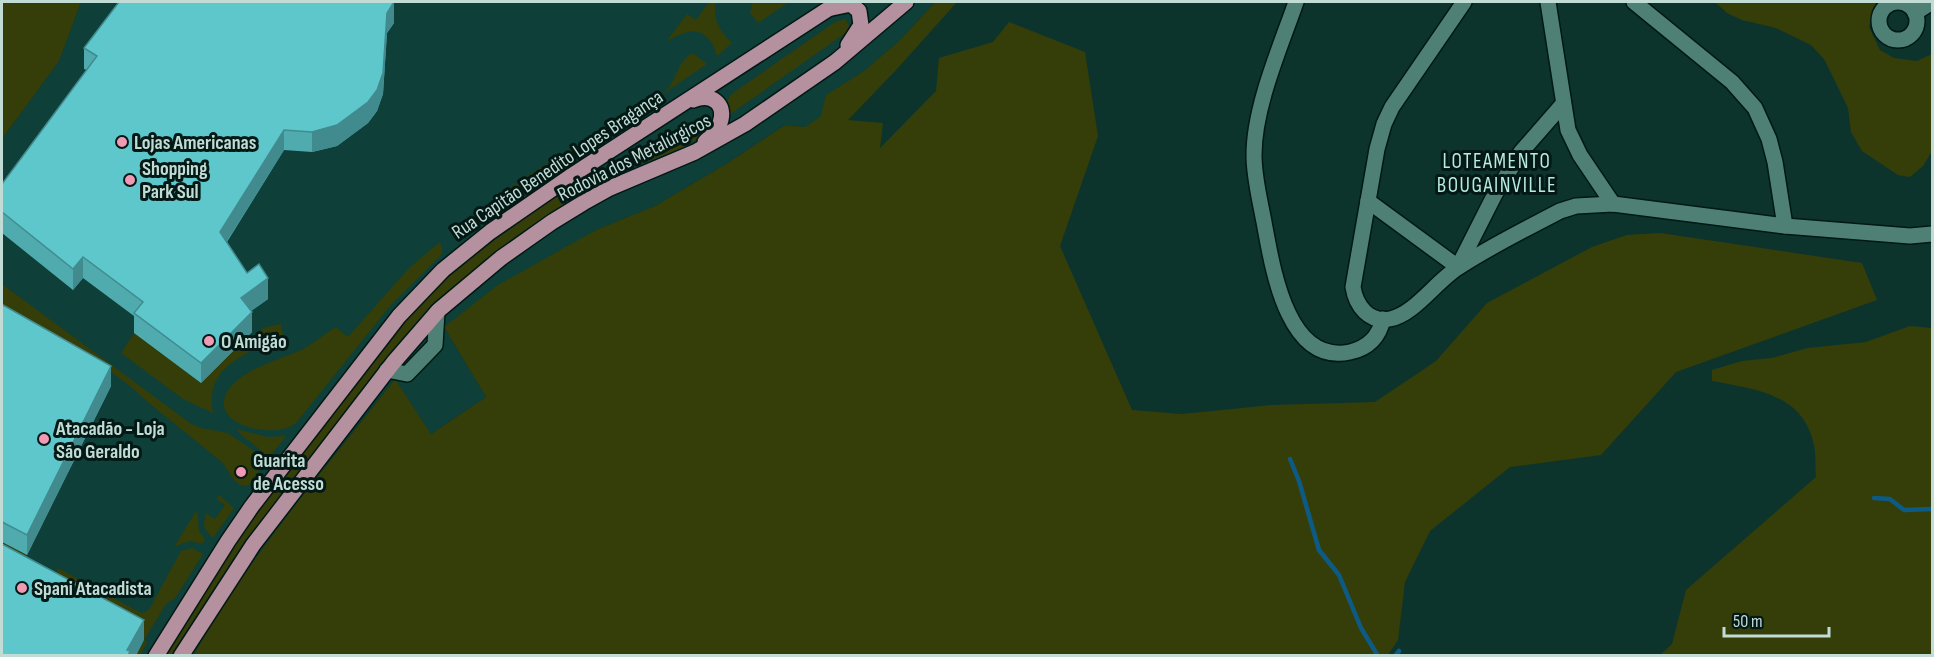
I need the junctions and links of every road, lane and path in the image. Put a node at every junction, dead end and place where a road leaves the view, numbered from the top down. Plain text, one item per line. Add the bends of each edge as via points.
1 (906, 2) edge
2 (1296, 2) edge
3 (1464, 2) edge
4 (1548, 2) edge
5 (1634, 2) edge
6 (1932, 2) edge
7 (834, 5) edge
8 (1916, 13) dead end
9 (835, 62) junction
10 (1563, 104) junction
11 (681, 105) junction
12 (695, 152) junction
13 (1368, 201) junction
14 (1613, 204) junction
15 (1785, 226) junction
16 (1932, 234) edge
17 (1458, 267) junction
18 (1383, 320) junction
19 (156, 656) edge
20 (181, 656) edge

1 - 9 main road, Rodovia dos Metalúrgicos
2 - 18 street via 1255,137 1256,178 1277,287 1295,326 1318,347 1330,352 1343,354 1363,347 1378,335
3 - 13 street via 1392,107 1377,149
4 - 10 street
5 - 15 street via 1732,82 1755,108 1775,162
6 - 8 street
7 - 9 main road via 851,4 861,17 857,32
7 - 11 main road, Rua Capitão Benedito Lopes Bragança
9 - 12 main road, Rodovia dos Metalúrgicos via 745,124
10 - 14 street via 1573,142
10 - 17 street via 1521,152
11 - 12 main road via 706,97 716,101 721,111 715,132
11 - 19 main road, Rua Capitão Benedito Lopes Bragança via 490,232 419,294 252,506
12 - 20 main road, Rodovia dos Metalúrgicos via 610,188 552,222 501,258 438,312 387,370 253,545
13 - 17 street
13 - 18 street via 1353,287 1365,312
14 - 15 street
14 - 17 street via 1560,211
15 - 16 street via 1910,236
17 - 18 street via 1408,310

